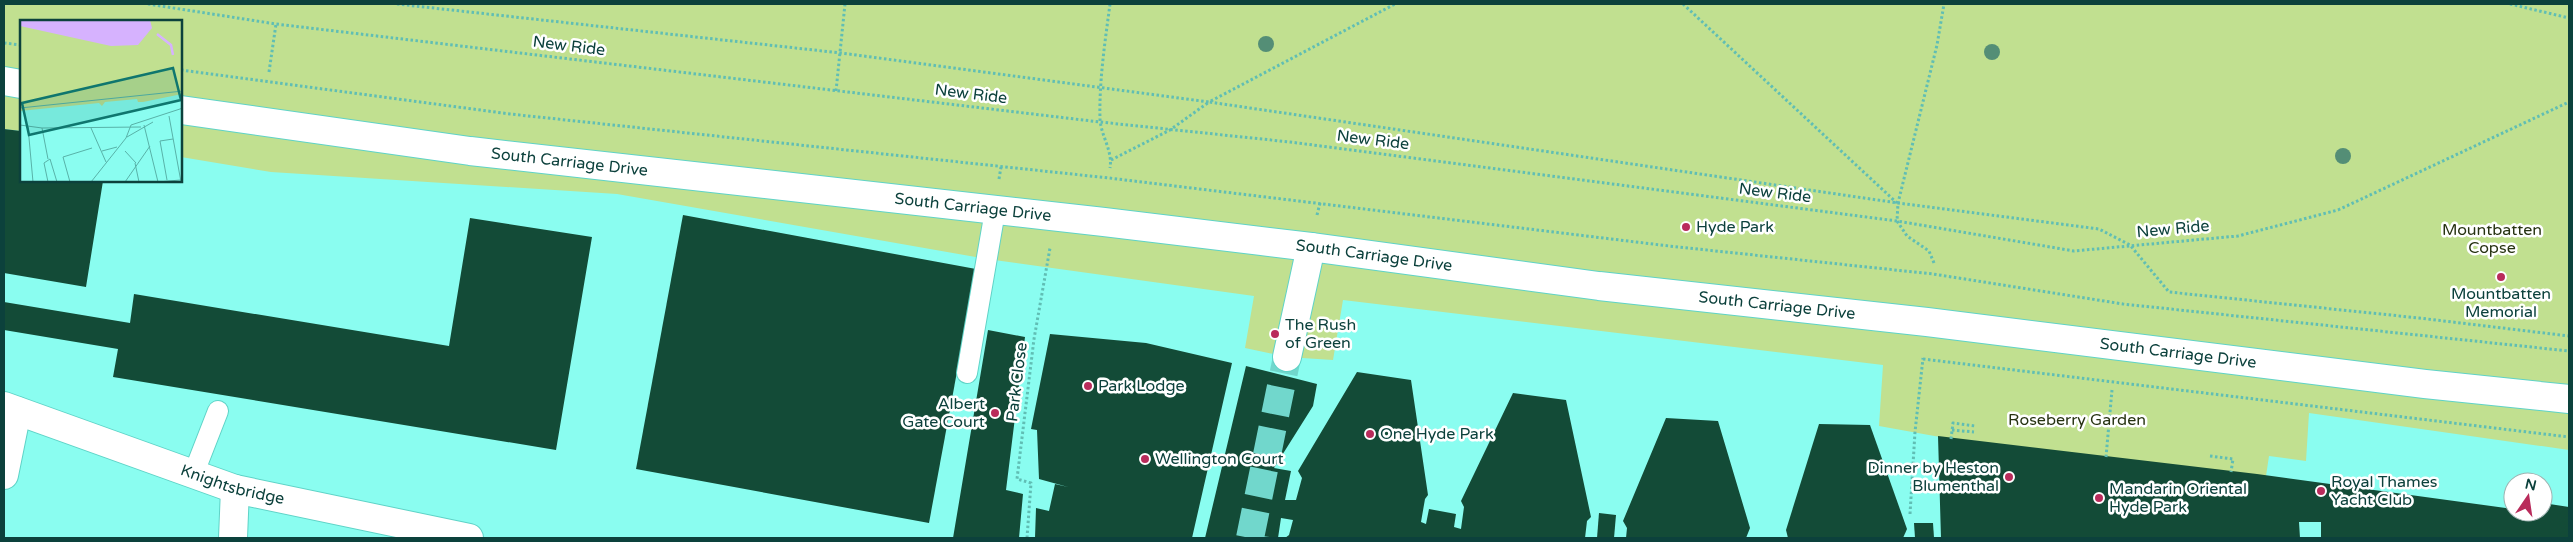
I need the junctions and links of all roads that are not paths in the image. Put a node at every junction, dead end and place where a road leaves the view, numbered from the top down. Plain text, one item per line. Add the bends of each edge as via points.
1 (4, 81) edge
2 (20, 84) edge
3 (182, 110) edge
4 (995, 211) junction
5 (1310, 247) junction
6 (1288, 357) tunnel mouth
7 (967, 373) dead end
8 (2569, 399) edge
9 (10, 409) edge
10 (218, 411) dead end
11 (4, 475) edge
12 (193, 475) junction
13 (235, 489) junction
14 (233, 538) edge
15 (469, 538) edge

1 - 2 street
3 - 4 street, South Carriage Drive via 470,151
4 - 5 street, South Carriage Drive
4 - 7 lane
5 - 6 street
5 - 8 street, South Carriage Drive via 1599,286
9 - 11 street
9 - 12 street, Knightsbridge
10 - 12 lane
12 - 13 street, Knightsbridge
13 - 14 street
13 - 15 street, Knightsbridge

